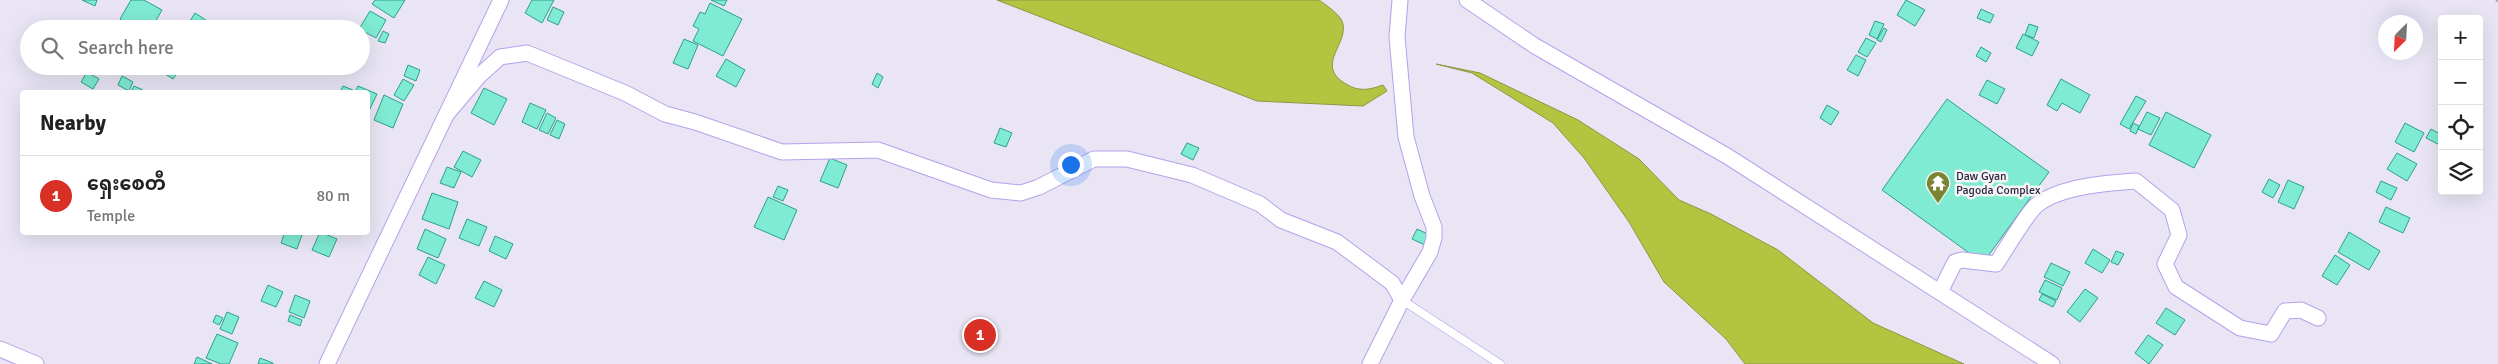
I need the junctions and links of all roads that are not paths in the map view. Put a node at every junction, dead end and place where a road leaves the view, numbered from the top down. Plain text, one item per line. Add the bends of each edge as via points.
1 (501, 0) edge
2 (1400, 0) edge
3 (1467, 0) edge
4 (446, 115) junction
5 (1940, 292) junction
6 (1402, 300) junction
7 (2318, 318) dead end
8 (0, 349) edge
9 (36, 364) edge
10 (328, 364) edge
11 (1370, 364) edge
12 (1500, 364) edge
13 (2052, 364) edge

1 - 4 street
2 - 6 street via 1397,37 1406,137 1434,227 1430,252
3 - 5 street via 1535,46 1727,156
4 - 6 street via 478,76 500,57 527,53 625,93 665,114 782,152 878,150 991,190 1020,193 1094,159 1127,159 1192,175 1260,204 1281,220 1337,242 1392,283
4 - 10 street
5 - 7 street via 1955,262 1996,264 2037,204 2060,193 2136,181 2172,210 2179,235 2165,264 2176,287 2240,328 2271,334 2286,311 2301,310
5 - 13 street
6 - 11 street
6 - 12 lane
8 - 9 street

